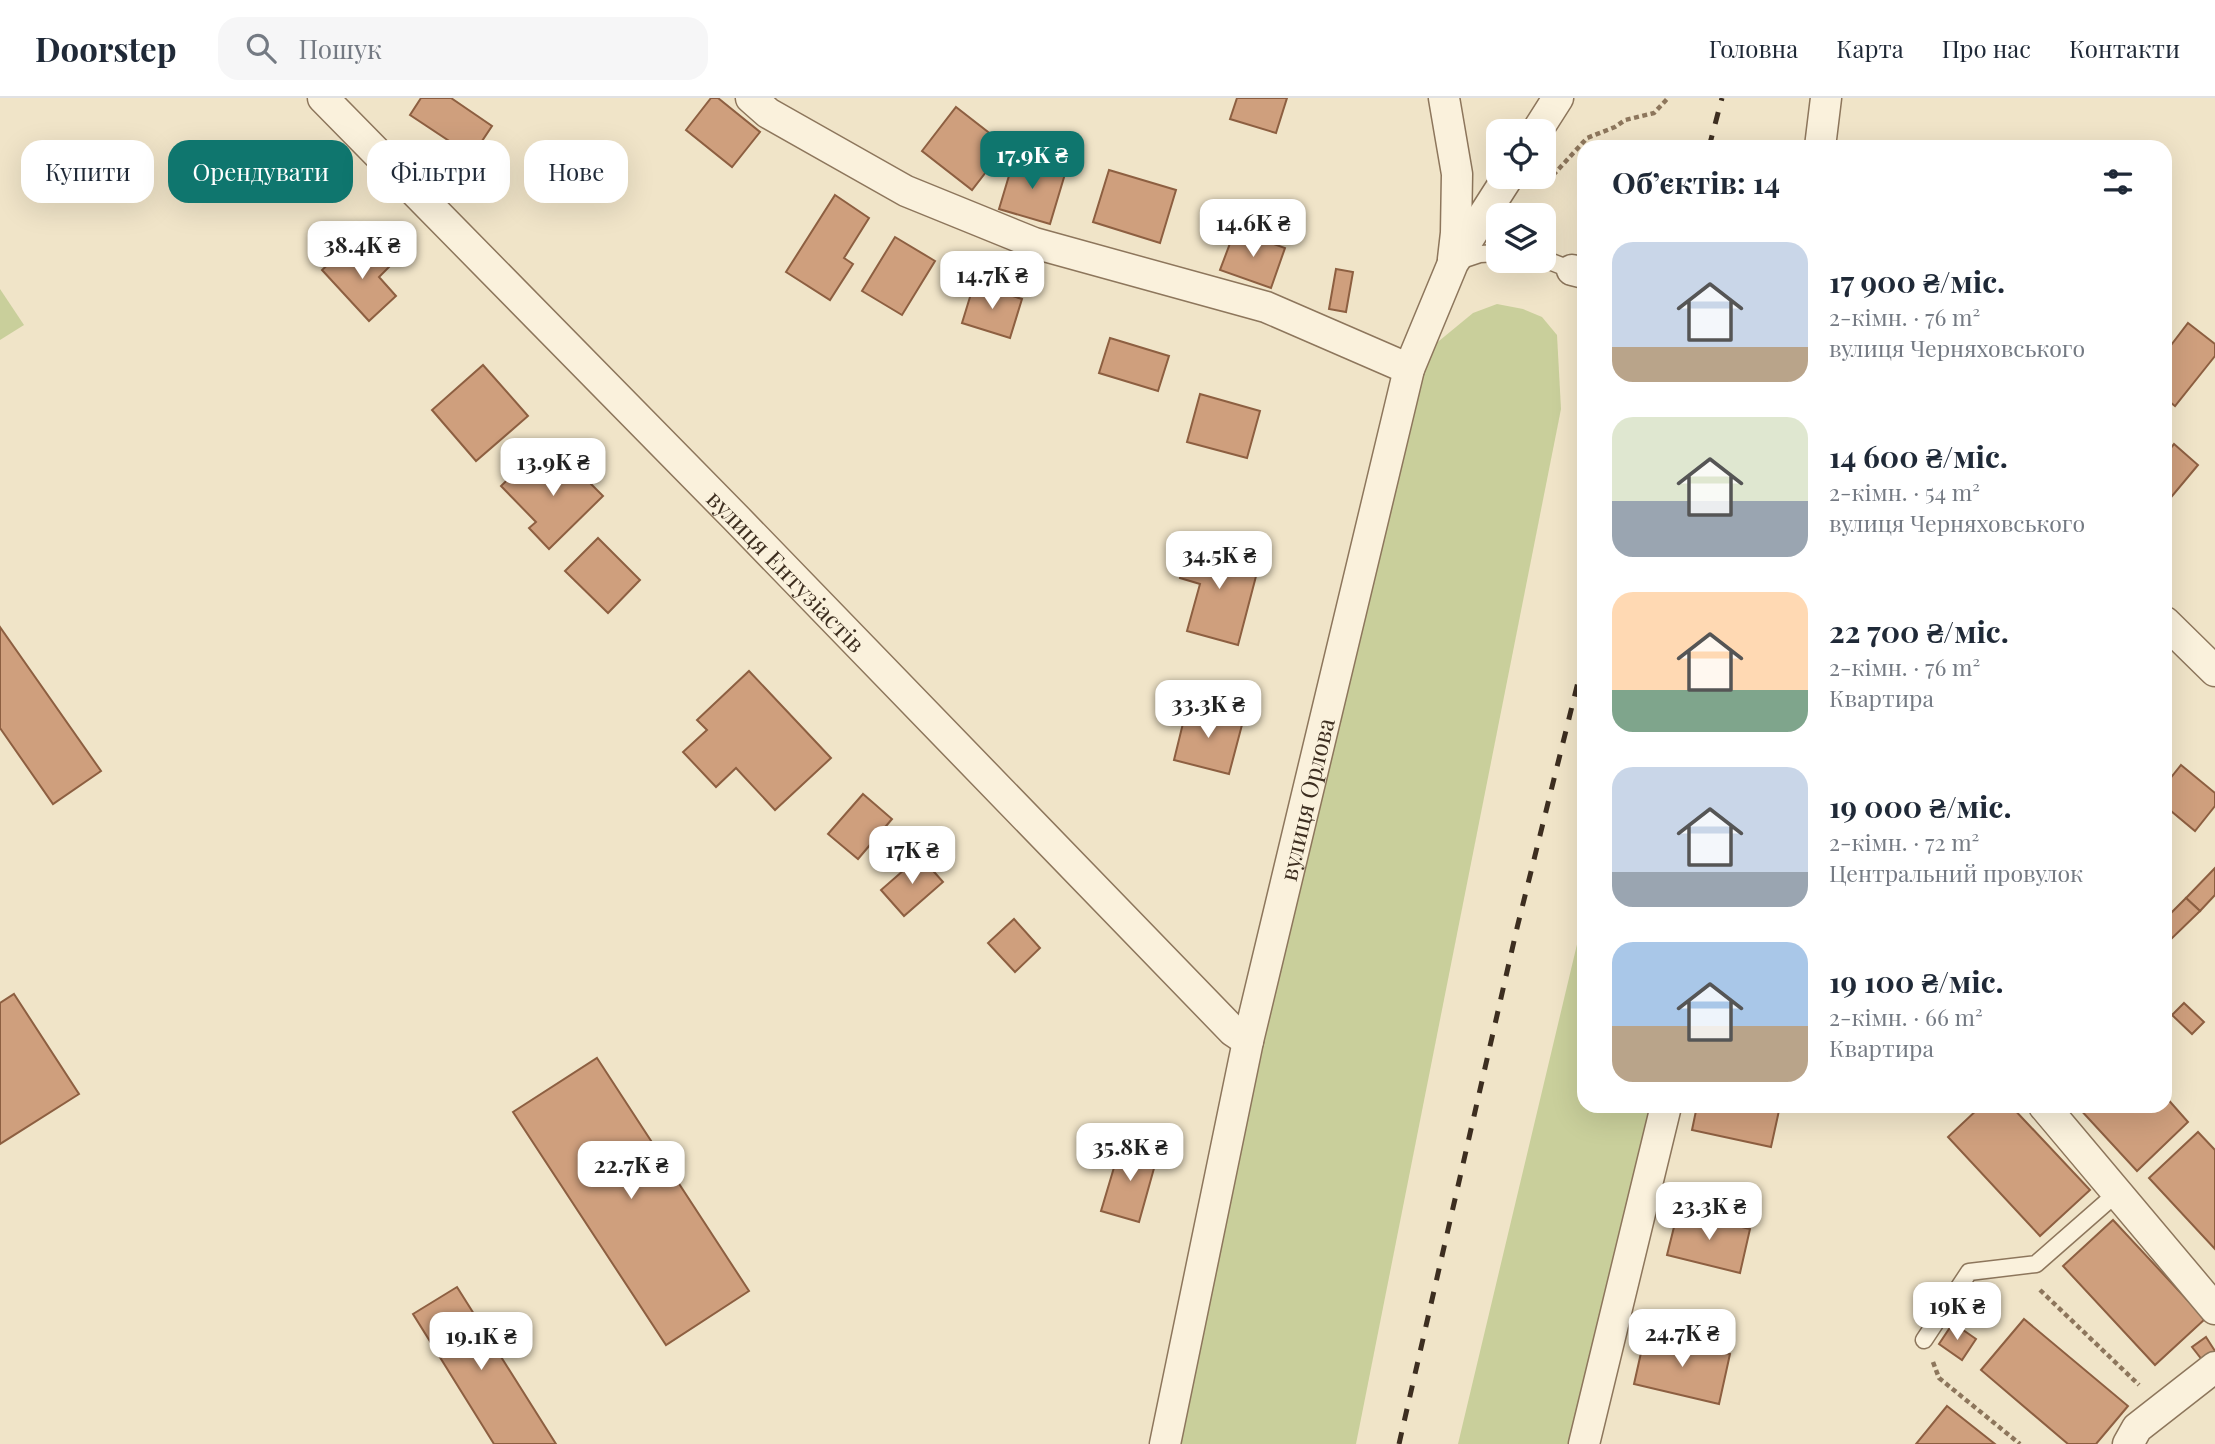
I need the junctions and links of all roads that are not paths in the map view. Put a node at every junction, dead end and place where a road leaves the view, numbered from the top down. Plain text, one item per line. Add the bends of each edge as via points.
1 (323, 98) edge
2 (751, 98) edge
3 (1444, 98) edge
4 (1558, 98) edge
5 (1826, 98) edge
6 (1545, 119) edge
7 (1821, 140) edge
8 (1516, 189) edge
9 (1486, 254) edge
10 (1453, 263) junction
11 (1556, 264) edge
12 (1577, 272) edge
13 (1409, 369) junction
14 (2172, 629) edge
15 (2215, 671) edge
16 (1248, 1041) junction
17 (1664, 1113) edge
18 (2050, 1113) edge
19 (2117, 1193) junction
20 (2215, 1309) edge
21 (1924, 1340) road end
22 (2215, 1367) edge
23 (1165, 1444) edge
24 (1584, 1444) edge
25 (2128, 1444) edge

1 - 16 street, вулиця Ентузіастів via 1233,1031
2 - 13 street via 768,113 906,191 1034,243 1266,307
3 - 10 street via 1457,174
4 - 6 street
5 - 7 street
8 - 10 street, вулиця Орлова
9 - 10 lane
10 - 13 street, вулиця Орлова
11 - 12 lane
13 - 16 street, вулиця Орлова
14 - 15 street
16 - 23 street, вулиця Орлова
17 - 24 street
18 - 19 street
19 - 20 street
19 - 21 lane via 2036,1265 1969,1272
22 - 25 street via 2137,1428

